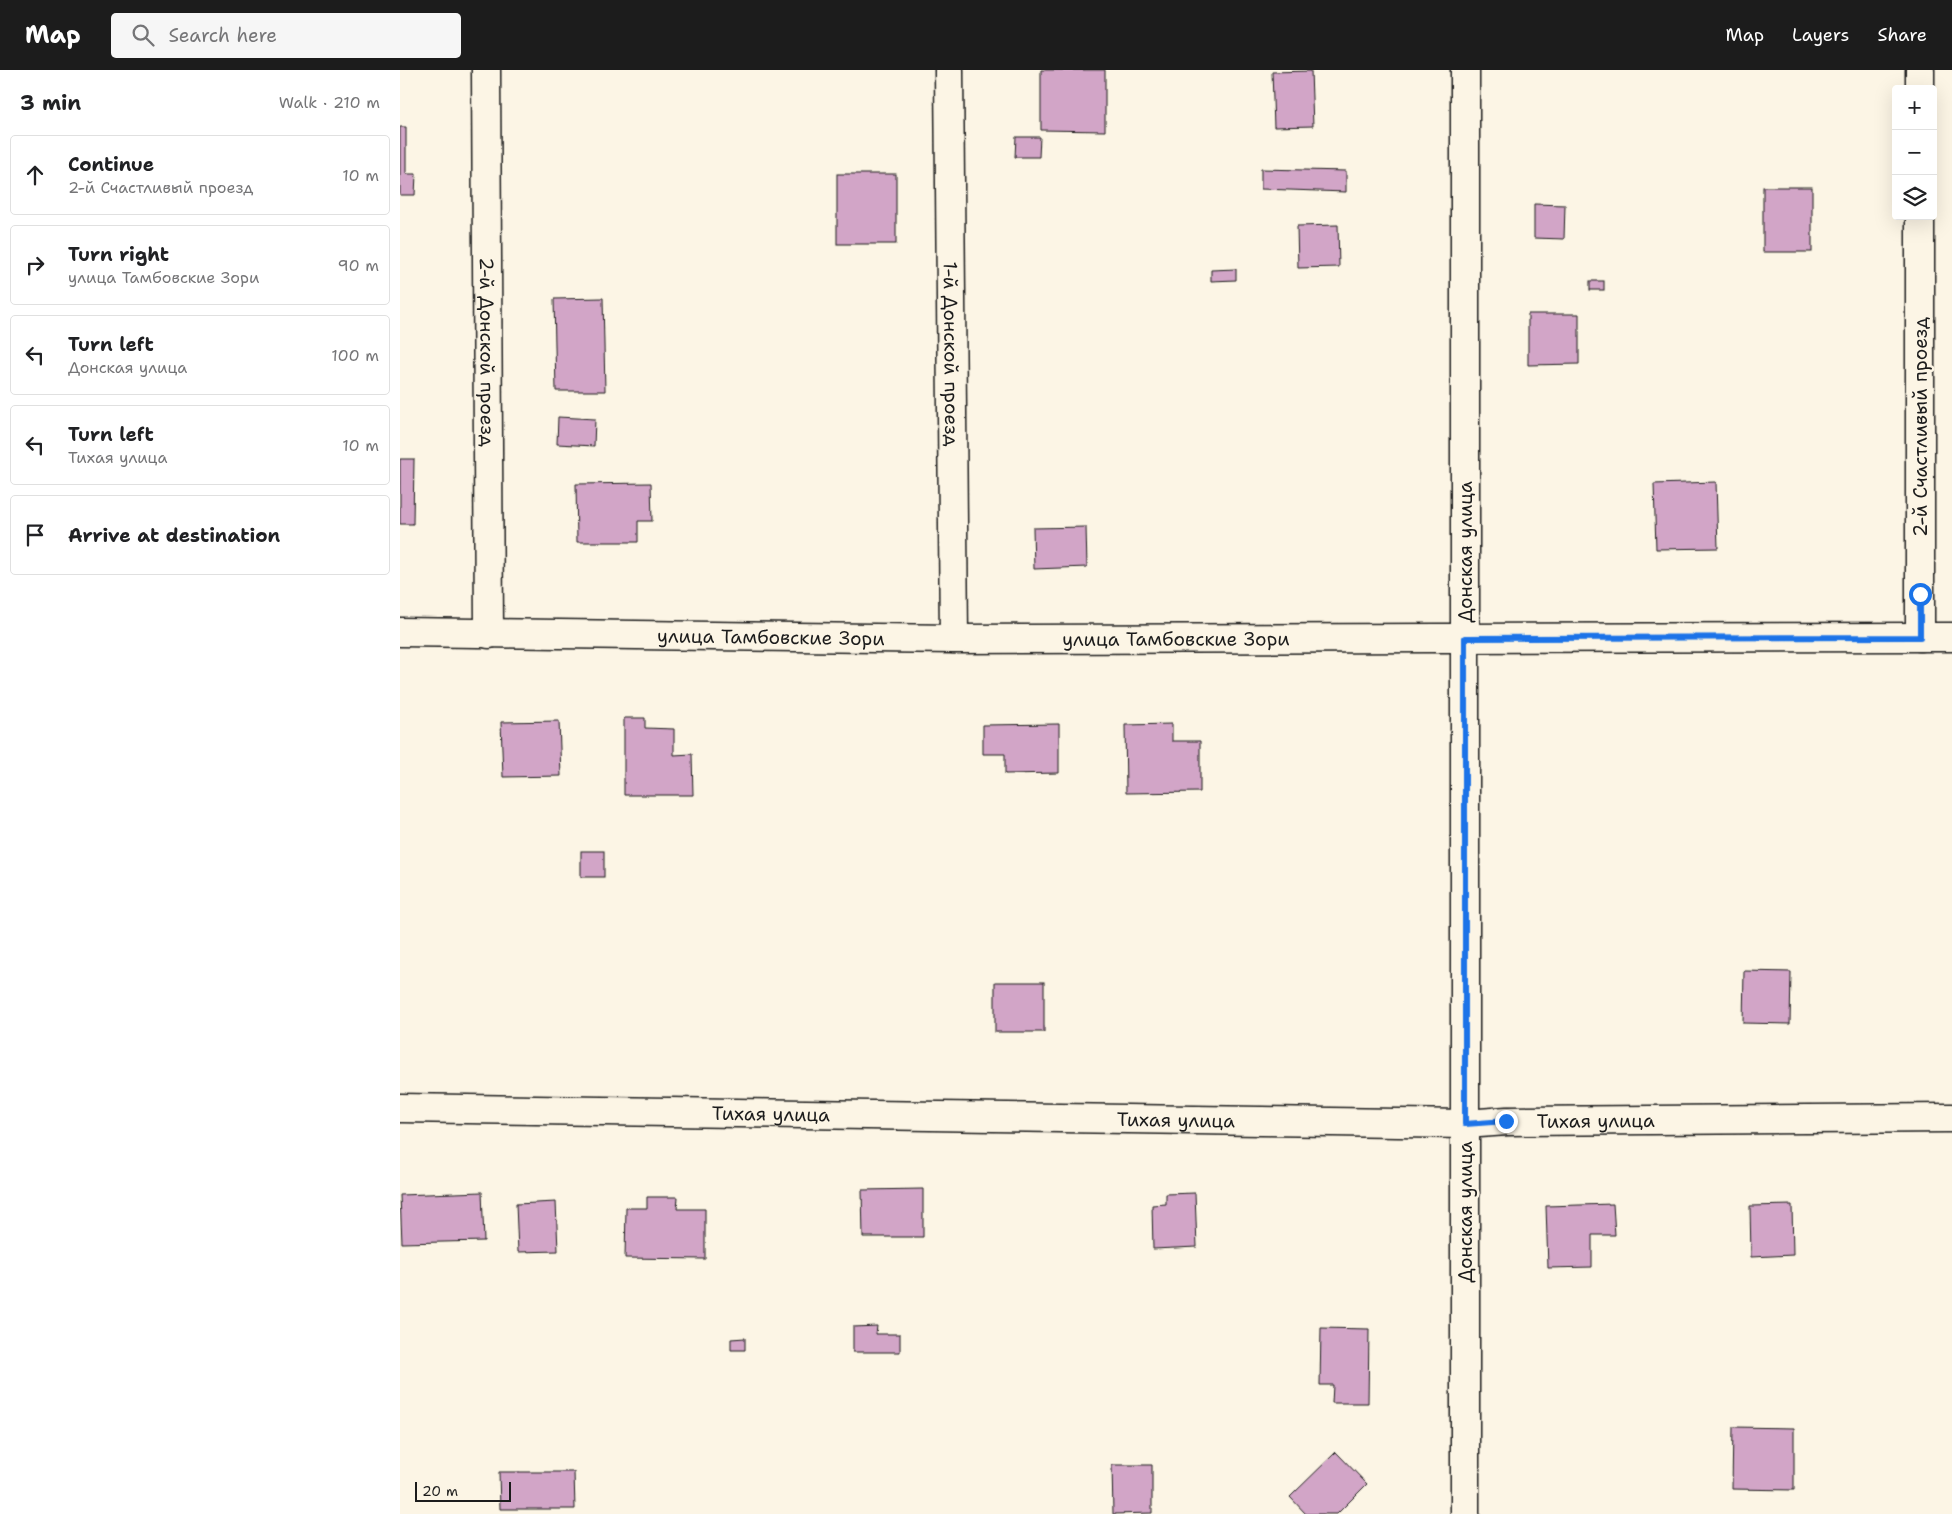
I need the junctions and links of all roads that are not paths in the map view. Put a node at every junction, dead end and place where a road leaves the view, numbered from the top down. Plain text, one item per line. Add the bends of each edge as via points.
1 (486, 70) edge
2 (950, 70) edge
3 (1465, 70) edge
4 (1920, 70) edge
5 (1920, 85) edge
6 (1920, 220) edge
7 (400, 632) edge
8 (489, 634) junction
9 (1920, 637) junction
10 (1952, 637) edge
11 (1465, 638) junction
12 (954, 639) junction
13 (400, 1108) edge
14 (1952, 1118) edge
15 (1465, 1124) junction
16 (1465, 1514) edge

1 - 8 street, 2-й Донской проезд
2 - 12 street, 1-й Донской проезд
3 - 11 street, Донская улица
4 - 5 street
6 - 9 street, 2-й Счастливый проезд
7 - 8 street, улица Тамбовские Зори
8 - 12 street, улица Тамбовские Зори
9 - 10 street, улица Тамбовские Зори
9 - 11 street, улица Тамбовские Зори
11 - 12 street, улица Тамбовские Зори
11 - 15 street, Донская улица
13 - 15 street, Тихая улица
14 - 15 street, Тихая улица
15 - 16 street, Донская улица

